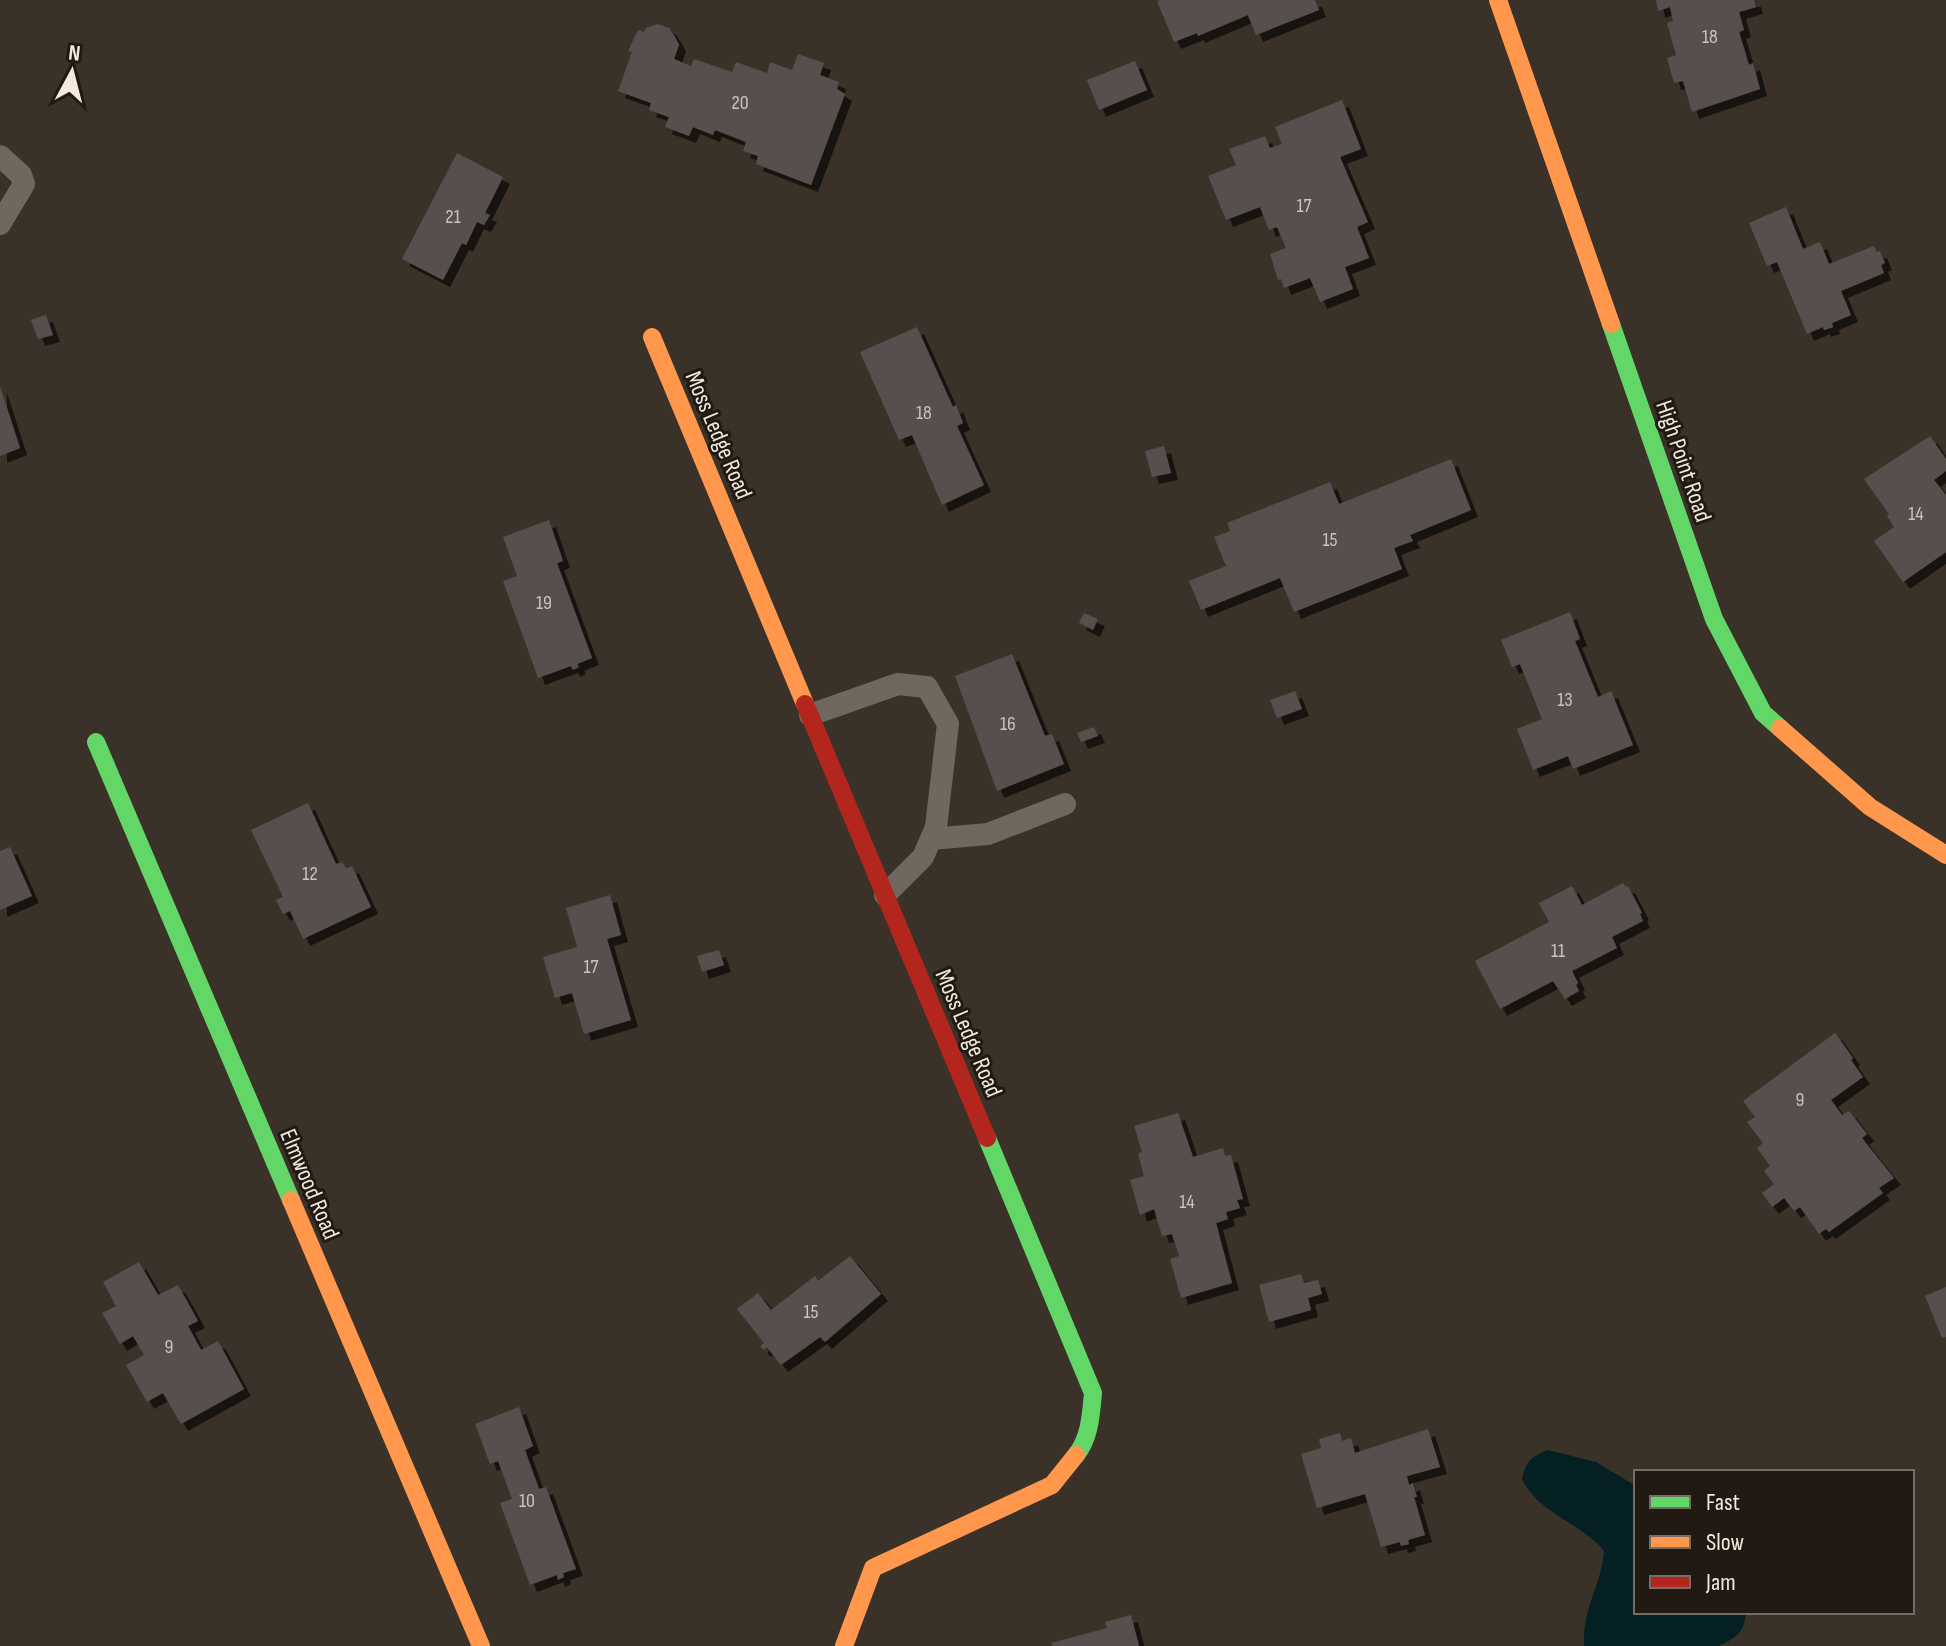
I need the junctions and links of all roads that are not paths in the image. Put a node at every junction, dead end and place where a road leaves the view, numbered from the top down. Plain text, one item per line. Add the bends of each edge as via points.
1 (1498, 0) edge
2 (0, 156) edge
3 (0, 224) edge
4 (652, 337) dead end
5 (810, 715) junction
6 (96, 742) dead end
7 (1065, 804) dead end
8 (931, 839) junction
9 (1946, 855) edge
10 (885, 895) junction
11 (481, 1646) edge
12 (844, 1646) edge

1 - 9 street, High Point Road via 1714,619 1763,713 1870,807
2 - 3 lane via 24,184
4 - 5 street, Moss Ledge Road
5 - 8 lane via 898,684 927,687 948,724
5 - 10 street, Moss Ledge Road
6 - 11 street, Elmwood Road
7 - 8 lane via 988,834
8 - 10 lane via 923,857
10 - 12 street, Moss Ledge Road via 1093,1393 1082,1448 1052,1485 873,1568

